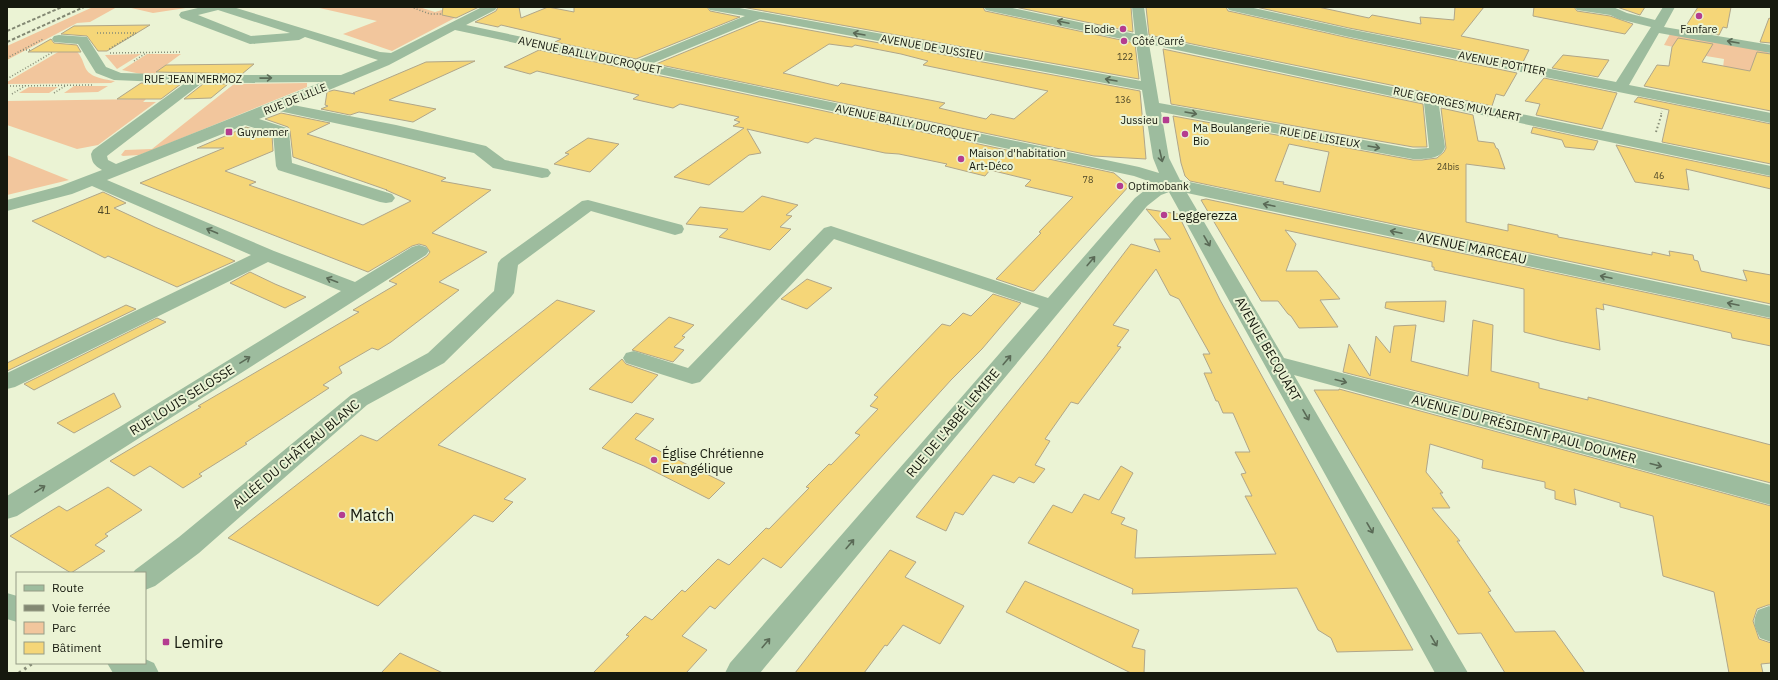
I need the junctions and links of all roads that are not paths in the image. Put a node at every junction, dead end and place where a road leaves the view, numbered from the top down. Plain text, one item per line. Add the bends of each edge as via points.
1 (216, 7) edge
2 (220, 7) edge
3 (491, 7) edge
4 (714, 7) edge
5 (780, 7) edge
6 (990, 7) edge
7 (1138, 7) edge
8 (1232, 7) edge
9 (1581, 7) edge
10 (1669, 7) edge
11 (1612, 9) edge
12 (759, 16) junction
13 (447, 23) junction
14 (1658, 25) junction
15 (309, 35) junction
16 (59, 39) dead end
17 (1142, 39) junction
18 (1771, 49) edge
19 (393, 57) junction
20 (633, 67) junction
21 (345, 78) junction
22 (199, 79) junction
23 (1149, 87) junction
24 (1620, 87) junction
25 (1431, 99) junction
26 (278, 106) junction
27 (1152, 106) junction
28 (1771, 118) edge
29 (244, 120) junction
30 (116, 171) junction
31 (1771, 171) edge
32 (542, 173) dead end
33 (93, 180) junction
34 (1173, 184) junction
35 (386, 198) dead end
36 (7, 199) edge
37 (7, 206) edge
38 (675, 228) dead end
39 (419, 251) dead end
40 (267, 255) junction
41 (357, 290) junction
42 (1053, 306) junction
43 (1771, 312) edge
44 (634, 358) dead end
45 (1277, 363) junction
46 (7, 382) edge
47 (1771, 495) edge
48 (7, 509) edge
49 (146, 577) edge
50 (7, 605) edge
51 (16, 610) edge
52 (125, 664) edge
53 (143, 673) edge
54 (741, 673) edge
55 (1452, 673) edge

1 - 15 street via 185,15 252,40
2 - 15 street
3 - 13 street, RUE DE LILLE
4 - 12 street, AVENUE DE JUSSIEU
5 - 12 street
17 -> 6 street, RUE GEORGES MUYLAERT
7 - 17 street, AVENUE BECQUART
8 - 24 street, AVENUE POTTIER
9 - 11 street
10 - 14 street
11 - 14 street via 1632,19
12 - 20 street
23 -> 12 street, AVENUE DE JUSSIEU
13 - 19 street, RUE DE LILLE
13 - 20 street, AVENUE BAILLY DUCROQUET
18 -> 14 street
14 - 24 street
15 - 19 street via 379,56
16 - 22 street, RUE JEAN MERMOZ via 83,40 97,56 101,70 120,77
17 - 23 street, AVENUE BECQUART
17 - 25 street, RUE GEORGES MUYLAERT
19 - 21 street, RUE DE LILLE
20 - 34 street, AVENUE BAILLY DUCROQUET via 1126,178
22 -> 21 street, RUE JEAN MERMOZ
21 - 26 street, RUE DE LILLE
22 - 30 street via 99,154 100,162
23 - 27 street, AVENUE BECQUART
24 - 28 street, AVENUE POTTIER
27 -> 25 street, RUE DE LISIEUX via 1424,154 1436,151 1437,147
25 - 31 street, RUE GEORGES MUYLAERT
26 - 29 street, RUE DE LILLE
26 - 32 street via 480,149 499,164
27 -> 34 street, AVENUE BECQUART via 1161,158
29 - 30 street, RUE DE LILLE
29 - 35 street via 281,131 284,166
30 - 33 street, RUE DE LILLE
33 - 36 street, RUE DE LILLE
33 - 37 street, RUE DE LILLE via 53,195
40 -> 33 street
42 -> 34 street, RUE DE L'ABBÉ LEMIRE via 1142,202 1155,191
43 -> 34 street, AVENUE MARCEAU
34 -> 45 street, AVENUE BECQUART
38 - 49 street, ALLÉE DU CHÂTEAU BLANC via 588,206 508,263 504,292 436,358 359,400 189,545
39 - 41 street, RUE LOUIS SELOSSE
41 -> 40 street
40 - 46 street
48 -> 41 street, RUE LOUIS SELOSSE
42 - 44 street via 831,232 692,377
54 -> 42 street, RUE DE L'ABBÉ LEMIRE
45 -> 47 street, AVENUE DU PRÉSIDENT PAUL DOUMER
45 -> 55 street, AVENUE BECQUART
50 - 51 street
52 - 53 street

